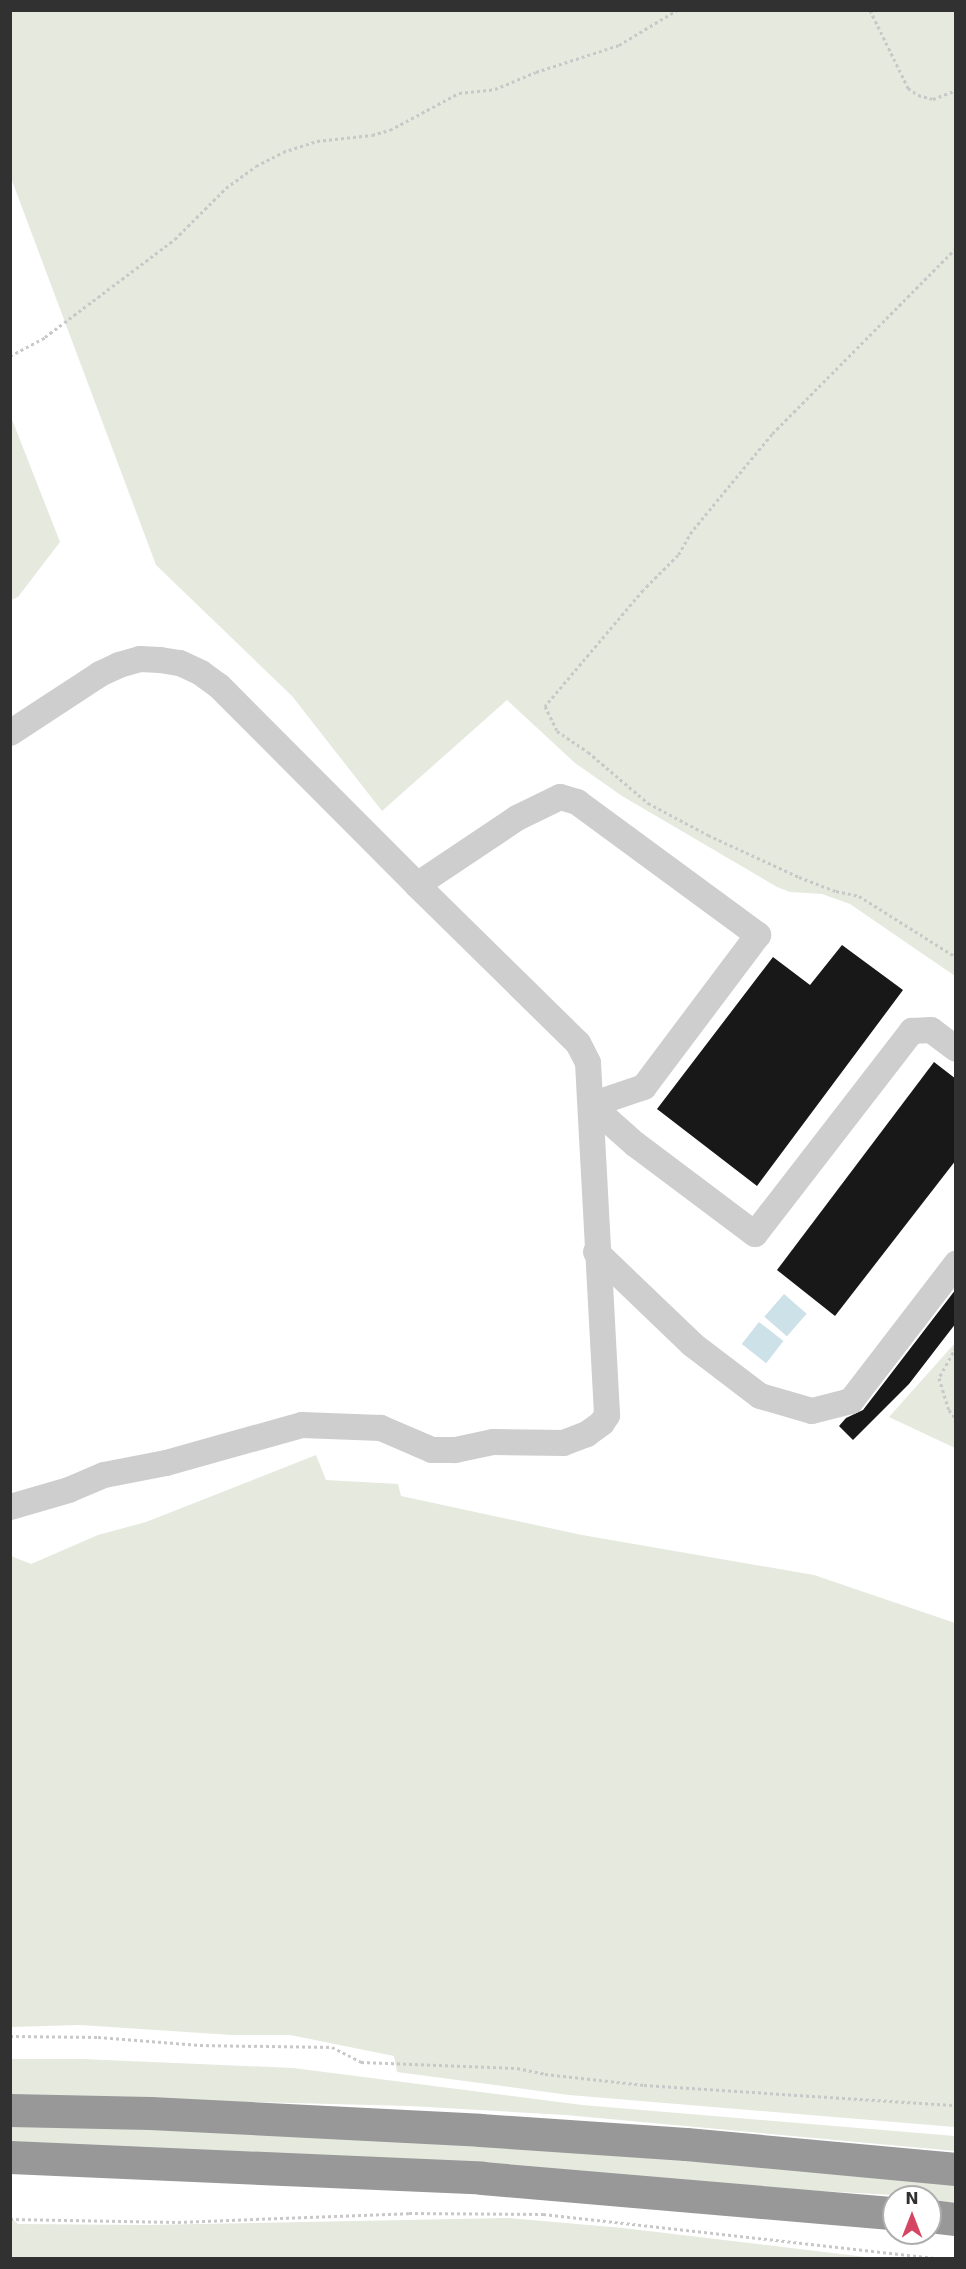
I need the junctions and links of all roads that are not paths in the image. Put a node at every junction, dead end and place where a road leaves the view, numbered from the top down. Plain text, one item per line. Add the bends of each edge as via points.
1 (10, 734) edge
2 (417, 885) junction
3 (956, 1049) edge
4 (591, 1105) junction
5 (596, 1252) junction
6 (956, 1264) edge
7 (10, 1507) edge
8 (10, 2110) edge
9 (10, 2157) edge
10 (956, 2169) edge
11 (882, 2212) edge

1 - 2 lane via 119,665 140,659 180,663 219,686
2 - 4 lane via 578,1043 588,1063
2 - 4 lane via 517,818 560,797 578,802 758,935 644,1087
3 - 4 lane via 931,1030 912,1031 755,1234 635,1144
4 - 5 lane
5 - 6 lane via 693,1345 760,1396 812,1411 852,1401
5 - 7 lane via 607,1415 587,1434 564,1443 493,1442 432,1450 381,1428 302,1425 166,1463 104,1475
8 - 10 highway via 480,2130
9 - 11 highway via 471,2178

